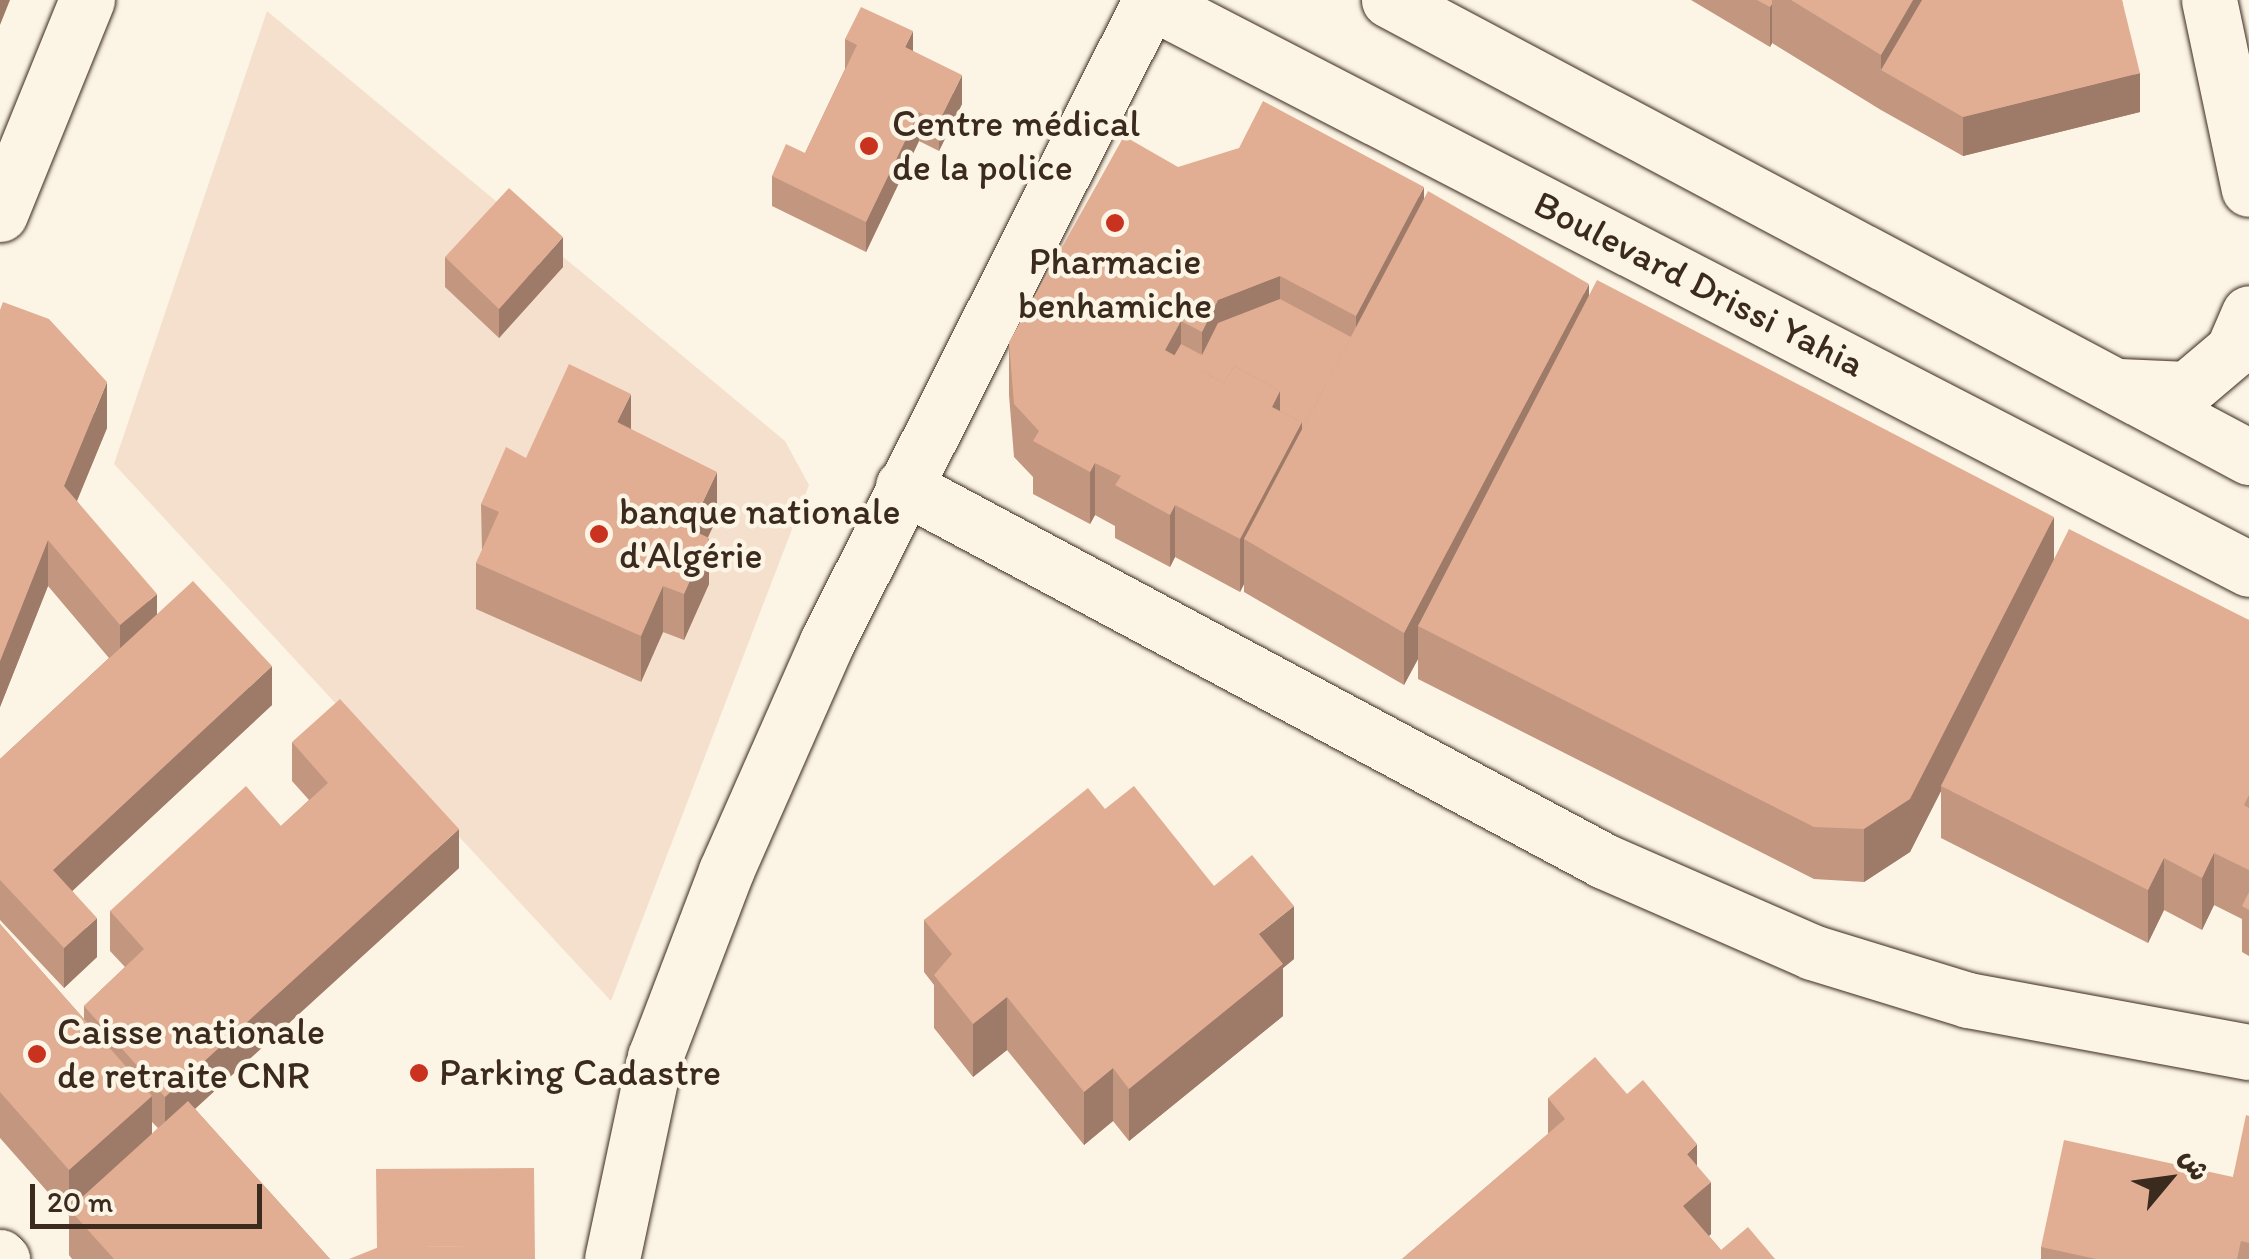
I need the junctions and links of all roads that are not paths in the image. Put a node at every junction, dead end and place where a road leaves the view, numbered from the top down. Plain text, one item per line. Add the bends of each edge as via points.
1 (87, 0) edge
2 (1149, 0) edge
3 (1389, 0) edge
4 (2209, 0) edge
5 (2249, 189) edge
6 (0, 214) edge
7 (2249, 313) edge
8 (2118, 386) junction
9 (2249, 458) edge
10 (903, 486) junction
11 (2249, 570) edge
12 (2249, 1052) edge
13 (612, 1259) edge

1 - 6 street
2 - 10 street
2 - 11 street, Boulevard Drissi Yahia
3 - 8 street
4 - 5 street
7 - 8 street via 2233,350 2187,388
8 - 9 street
10 - 12 street via 1604,861 1812,952 1968,1000
10 - 13 street via 747,823 655,1057

